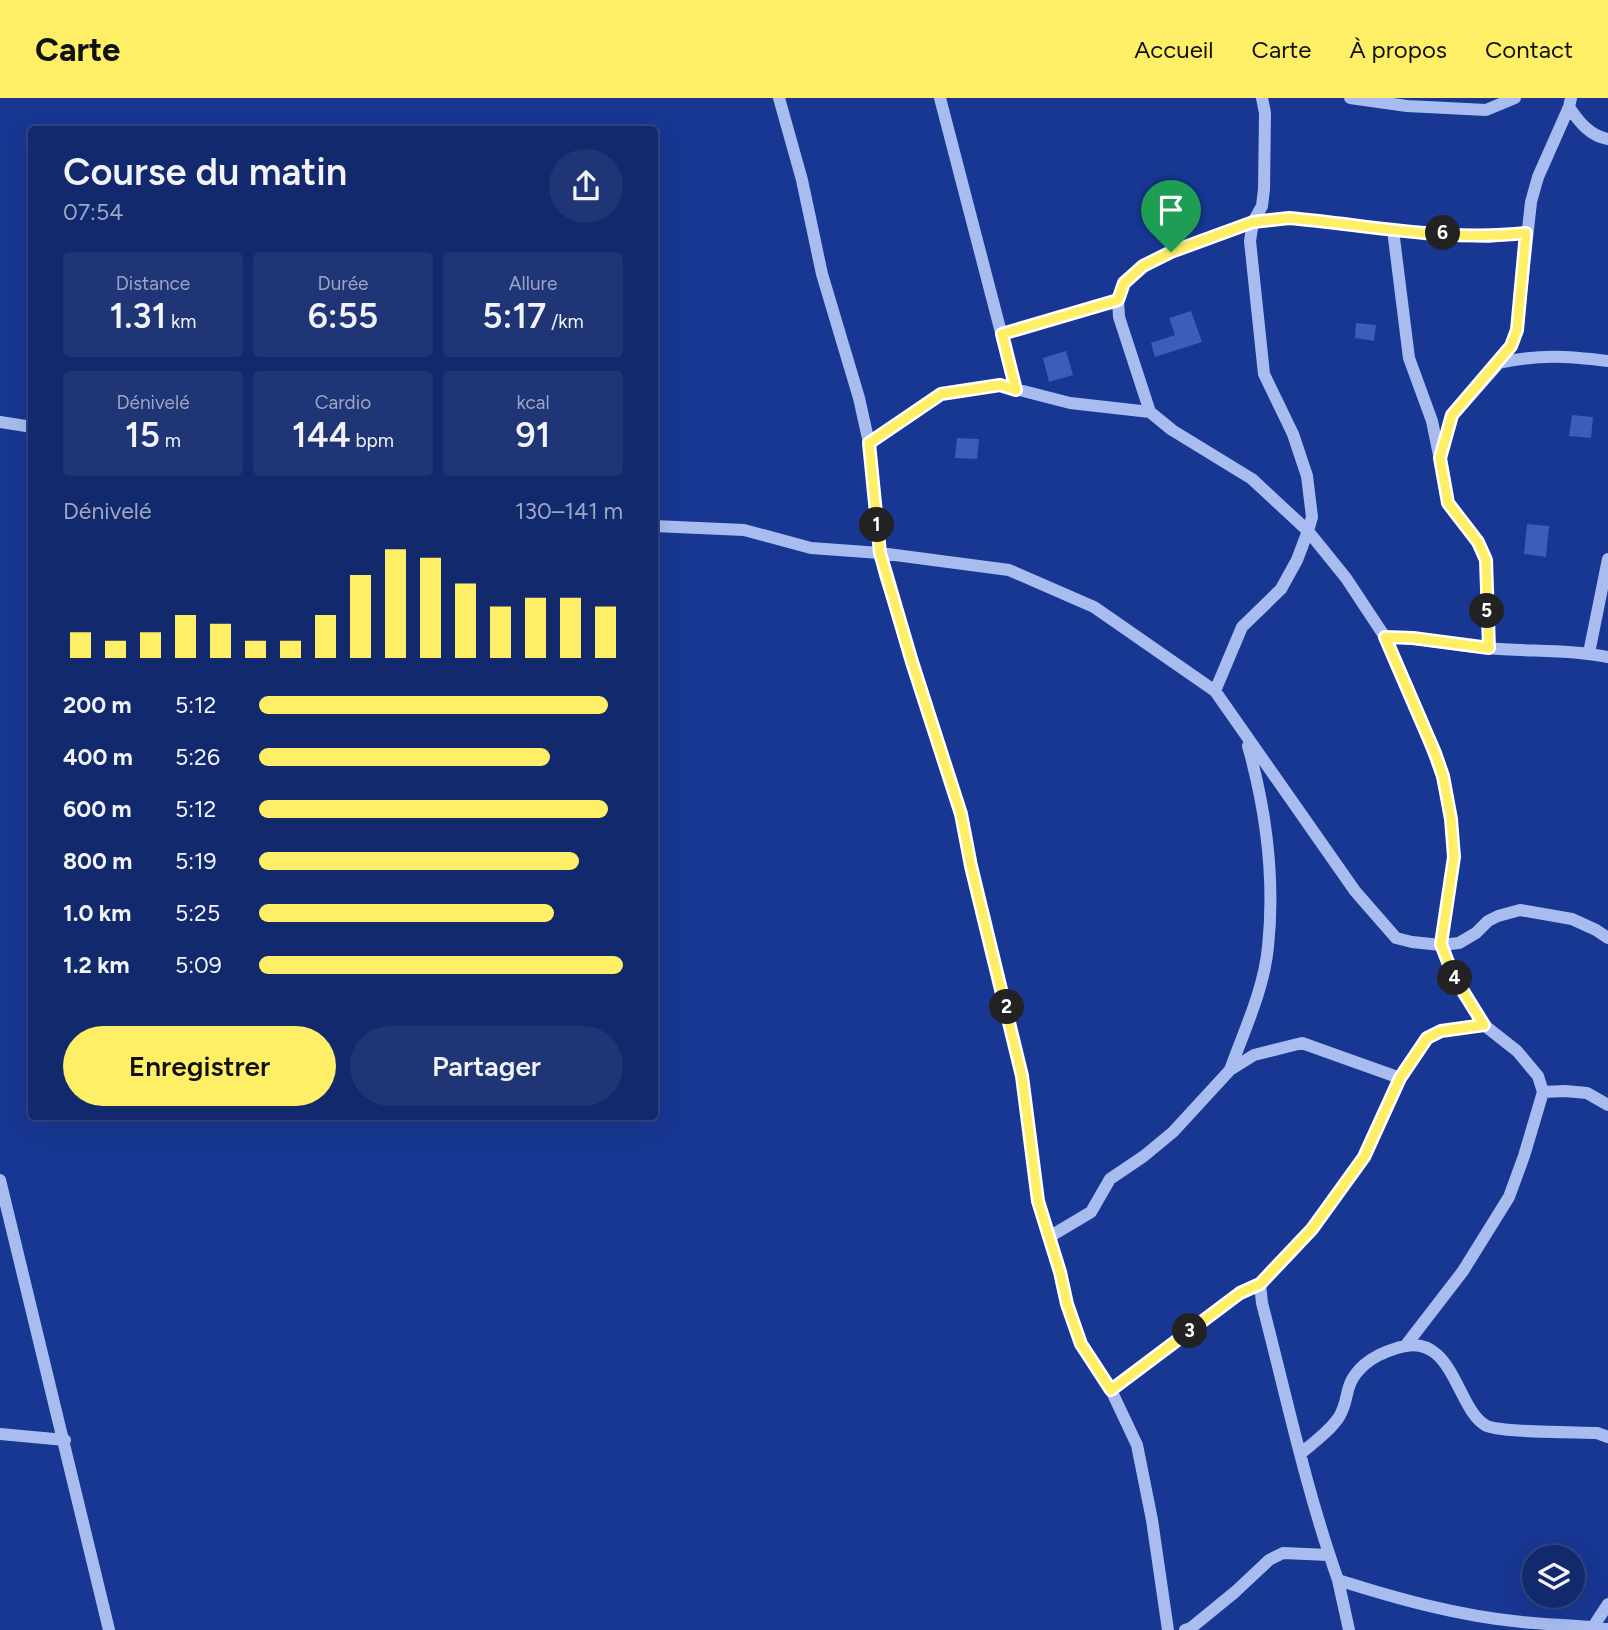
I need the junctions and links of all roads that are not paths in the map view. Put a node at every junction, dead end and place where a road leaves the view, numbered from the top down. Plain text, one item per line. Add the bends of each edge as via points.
1 (779, 98) edge
2 (940, 98) edge
3 (1262, 98) edge
4 (1350, 98) edge
5 (1515, 98) edge
6 (1570, 103) edge
7 (1608, 139) edge
8 (1253, 222) junction
9 (1393, 230) junction
10 (1526, 233) junction
11 (1118, 300) junction
12 (1002, 334) junction
13 (1608, 361) edge
14 (1499, 363) junction
15 (1016, 390) junction
16 (1150, 412) junction
17 (0, 422) edge
18 (28, 426) edge
19 (869, 443) junction
20 (1440, 458) junction
21 (658, 526) edge
22 (1308, 531) junction
23 (880, 553) junction
24 (1608, 559) edge
25 (1385, 637) junction
26 (1489, 648) junction
27 (1589, 653) junction
28 (1608, 657) edge
29 (1215, 691) junction
30 (1245, 735) junction
31 (1608, 938) edge
32 (1441, 944) junction
33 (1484, 1025) junction
34 (1230, 1070) junction
35 (1400, 1078) junction
36 (1544, 1092) junction
37 (1608, 1105) edge
38 (0, 1180) edge
39 (1049, 1237) junction
40 (1260, 1284) junction
41 (1406, 1345) junction
42 (1111, 1390) junction
43 (0, 1434) edge
44 (1608, 1437) edge
45 (65, 1440) junction
46 (1300, 1454) junction
47 (1329, 1555) junction
48 (1338, 1580) junction
49 (1608, 1604) edge
50 (1592, 1628) edge
51 (1608, 1629) edge
52 (109, 1630) edge
53 (1168, 1630) edge
54 (1185, 1630) edge
55 (1349, 1630) edge

1 - 19 street
2 - 12 street
3 - 8 street via 1264,189
4 - 5 street via 1486,110
6 - 7 street via 1579,122
6 - 10 street via 1538,177
8 - 9 street via 1289,218
8 - 11 street via 1143,266 1124,283
8 - 22 street via 1250,241 1264,374 1307,476 1312,517
9 - 10 street via 1488,237
9 - 20 street via 1409,358
10 - 14 street via 1517,330
11 - 12 street
11 - 16 street via 1119,317
12 - 15 street
13 - 14 street via 1551,355
14 - 20 street via 1452,415
15 - 16 street via 1070,403
15 - 19 street via 1000,385 941,394
16 - 22 street via 1252,479
17 - 18 street
19 - 23 street
20 - 26 street via 1448,503 1486,560
21 - 23 street via 744,530 811,548
22 - 25 street
22 - 29 street via 1281,589 1242,627
23 - 29 street via 1009,570 1094,607
23 - 39 street via 961,814 1022,1076 1038,1201
24 - 27 street
25 - 26 street
25 - 32 street via 1435,753 1451,819 1454,857
26 - 27 street
27 - 28 street
29 - 30 street
30 - 32 street via 1354,891 1396,938
30 - 34 street via 1259,785 1266,841 1268,949
31 - 32 street via 1572,919 1520,910 1498,915 1459,943
32 - 33 street via 1453,975
33 - 35 street via 1441,1031 1427,1038
33 - 36 street via 1517,1051 1538,1076
34 - 35 street via 1254,1055 1303,1042
34 - 39 street via 1172,1132 1110,1179 1091,1212
35 - 40 street via 1364,1157 1312,1229
36 - 37 street via 1587,1093
36 - 41 street via 1509,1197 1463,1271
38 - 45 street
39 - 42 street via 1081,1344
40 - 42 street via 1240,1293
40 - 46 street
41 - 44 street via 1431,1351 1451,1370 1484,1425
41 - 46 street via 1362,1366 1346,1388 1338,1419
42 - 53 street via 1137,1445
43 - 45 street
45 - 52 street
46 - 47 street
47 - 48 street
47 - 54 street via 1283,1553
48 - 50 street via 1403,1601 1473,1615
48 - 55 street
49 - 50 street
50 - 51 street

